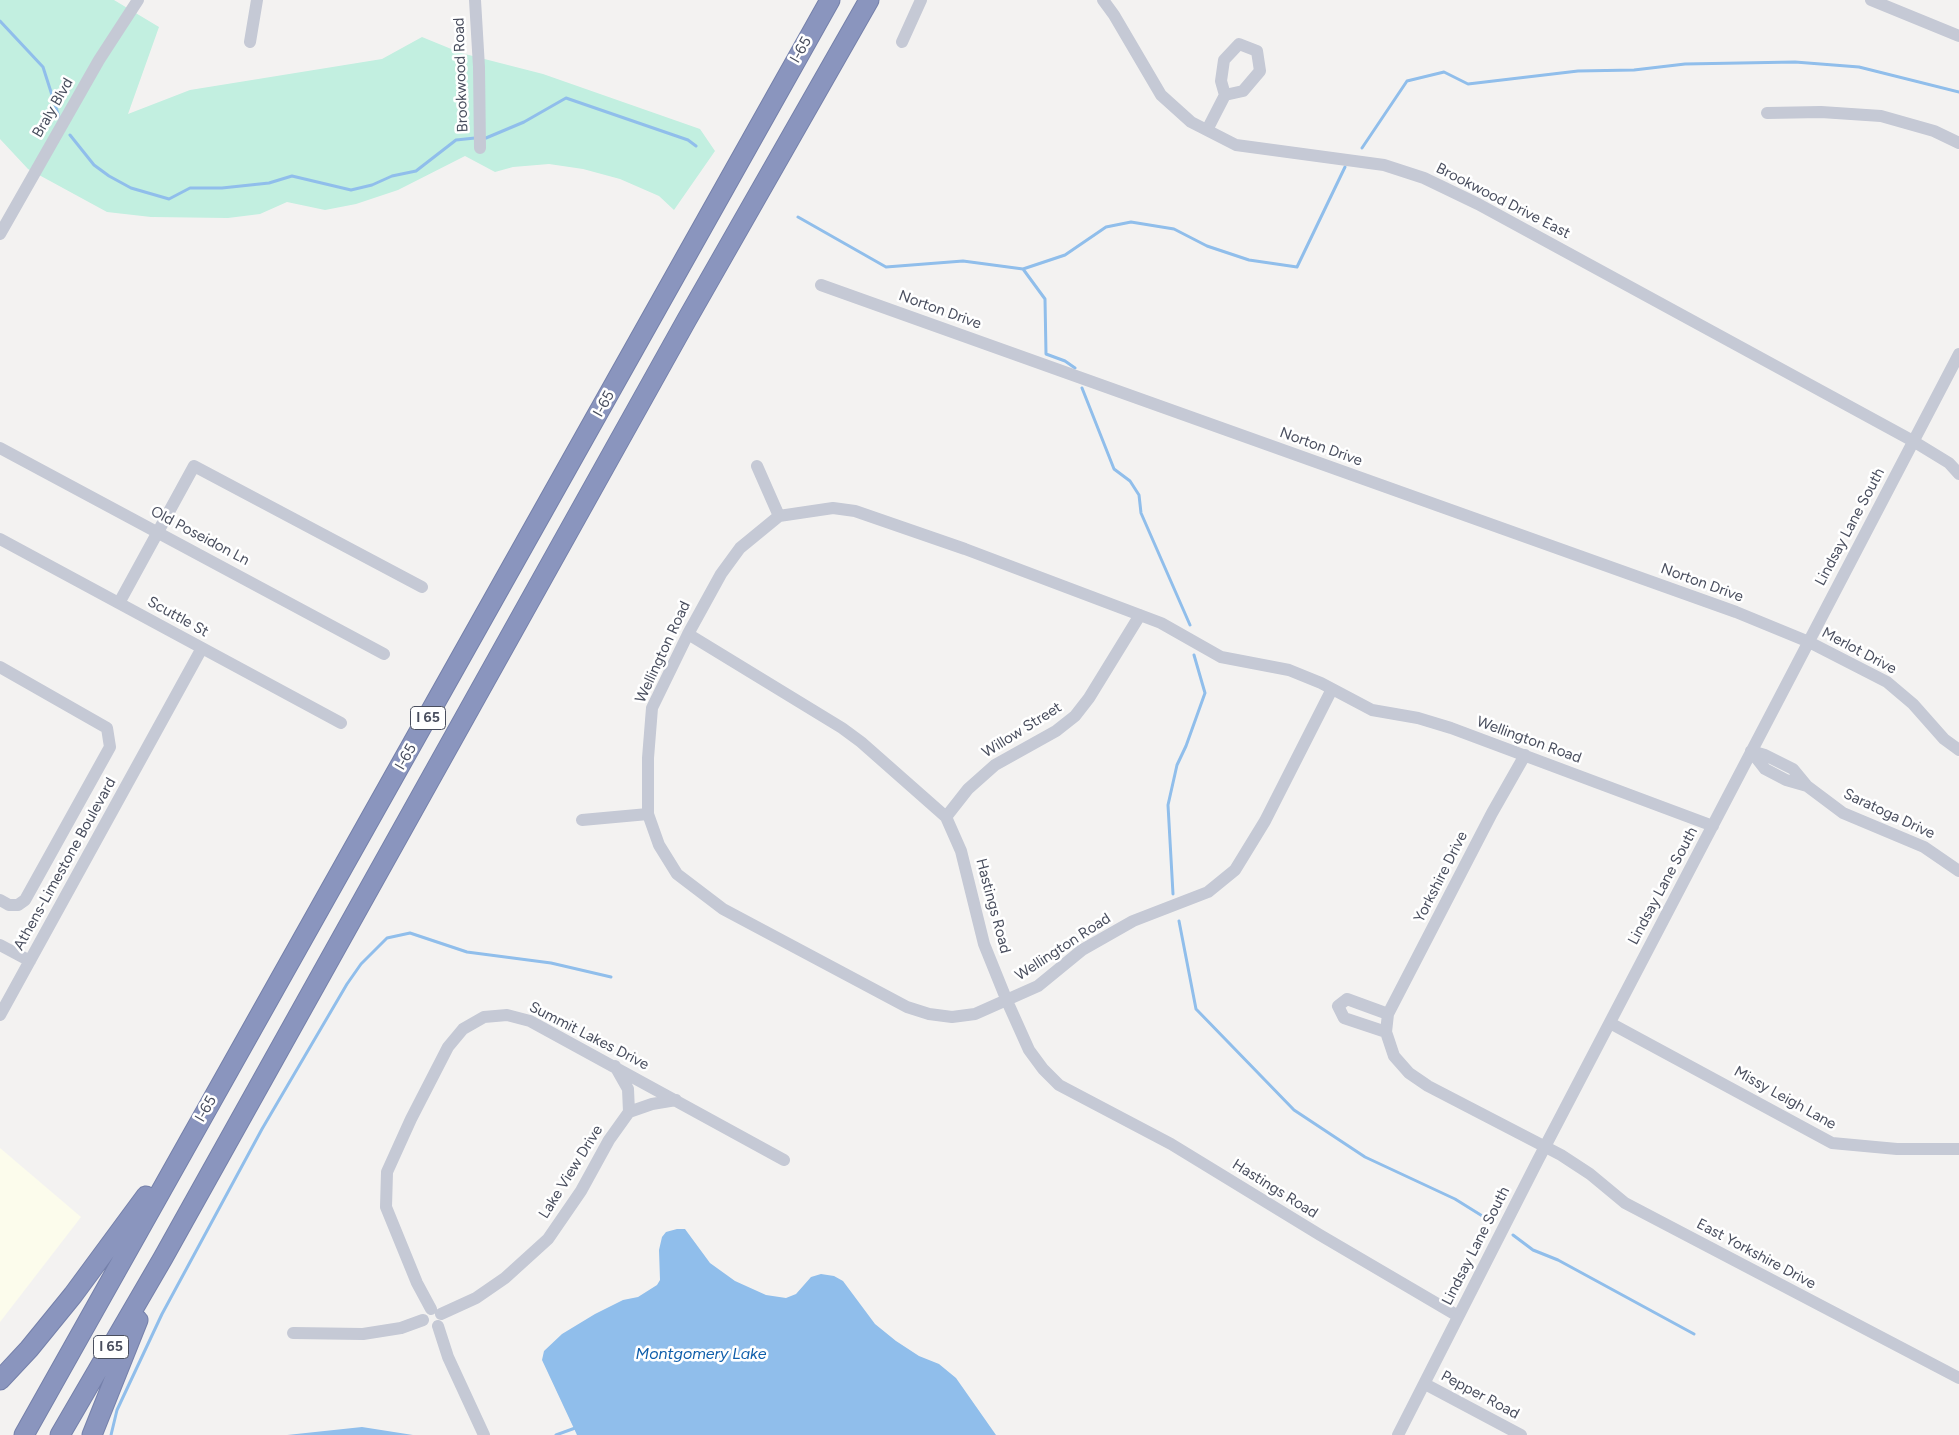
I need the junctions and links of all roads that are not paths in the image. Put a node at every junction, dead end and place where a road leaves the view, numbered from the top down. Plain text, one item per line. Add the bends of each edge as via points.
1 (138, 0) edge
2 (258, 0) edge
3 (475, 0) edge
4 (830, 0) edge
5 (869, 0) edge
6 (921, 0) edge
7 (1102, 0) edge
8 (1872, 0) edge
9 (1959, 36) edge
10 (250, 42) dead end
11 (902, 42) dead end
12 (1225, 95) dead end
13 (1767, 113) dead end
14 (1207, 130) junction
15 (1959, 143) edge
16 (480, 148) dead end
17 (0, 234) edge
18 (821, 285) dead end
19 (1959, 354) edge
20 (1913, 442) junction
21 (0, 448) edge
22 (757, 466) dead end
23 (1959, 474) edge
24 (779, 516) junction
25 (158, 532) junction
26 (0, 539) edge
27 (422, 587) dead end
28 (119, 603) junction
29 (1140, 615) junction
30 (688, 634) junction
31 (1809, 642) junction
32 (202, 648) junction
33 (384, 654) dead end
34 (0, 667) edge
35 (1331, 691) junction
36 (341, 723) dead end
37 (1959, 750) edge
38 (1751, 751) junction
39 (1525, 755) junction
40 (648, 814) junction
41 (946, 817) junction
42 (582, 820) dead end
43 (1714, 826) junction
44 (1959, 870) edge
45 (0, 900) edge
46 (0, 945) edge
47 (30, 961) junction
48 (1007, 1001) junction
49 (1388, 1014) junction
50 (0, 1015) edge
51 (1610, 1022) junction
52 (1386, 1032) junction
53 (615, 1066) junction
54 (676, 1100) junction
55 (629, 1112) junction
56 (194, 1130) junction
57 (1545, 1147) junction
58 (1959, 1149) edge
59 (784, 1160) dead end
60 (162, 1258) junction
61 (436, 1316) junction
62 (1458, 1316) junction
63 (293, 1333) dead end
64 (1959, 1378) edge
65 (0, 1380) edge
66 (1425, 1384) junction
67 (24, 1435) edge
68 (60, 1435) edge
69 (92, 1435) edge
70 (484, 1435) edge
71 (1398, 1435) edge
72 (1521, 1435) edge

1 - 17 street, Braly Blvd via 99,60
2 - 10 street
3 - 16 street, Brookwood Road
4 - 56 highway, I-65 / I 65
5 - 60 highway, I 65 via 676,338
6 - 11 street
7 - 14 street, Brookwood Drive East via 1160,95 1191,122
8 - 9 street
12 - 14 street
13 - 15 street via 1881,116 1934,131
14 - 20 street, Brookwood Drive East via 1236,145 1384,165 1424,178 1478,204
18 - 31 street, Norton Drive via 1736,612
19 - 20 street, Lindsay Lane South
20 - 23 street, Brookwood Drive East via 1949,463
20 - 31 street, Lindsay Lane South
21 - 25 street, Old Poseidon Ln
22 - 24 street
24 - 29 street, Wellington Road via 833,508 855,511
24 - 30 street, Wellington Road via 740,548 721,574
25 - 27 street via 194,466
25 - 28 street
25 - 33 street, Old Poseidon Ln
26 - 28 street, Scuttle St
28 - 32 street, Scuttle St
29 - 35 street, Wellington Road via 1181,633 1220,657 1289,670 1321,683
29 - 41 street, Willow Street via 1075,716 1056,731 995,765 968,789
30 - 40 street, Wellington Road via 652,708
30 - 41 street, Hastings Road via 842,728
31 - 37 street, Merlot Drive via 1887,682 1914,704 1944,739
31 - 38 street, Lindsay Lane South
32 - 36 street, Scuttle St
32 - 47 street, Athens-Limestone Boulevard
34 - 45 street via 107,728 110,747 25,900 18,905 9,905
35 - 39 street, Wellington Road via 1372,710 1418,718
35 - 48 street, Wellington Road via 1265,822 1235,870 1208,892 1132,921 1082,950 1038,986
38 - 43 street, Lindsay Lane South
38 - 44 street, Saratoga Drive via 1793,769 1807,786 1842,813 1924,847
39 - 43 street, Wellington Road
39 - 49 street, Yorkshire Drive
40 - 42 street
40 - 48 street, Wellington Road via 659,845 677,874 723,909 876,992 907,1007 952,1017 975,1014
41 - 48 street, Hastings Road via 961,850 984,944
43 - 51 street, Lindsay Lane South
46 - 47 street
47 - 50 street, Athens-Limestone Boulevard
48 - 62 street, Hastings Road via 1029,1050 1043,1069 1069,1092 1171,1144
49 - 52 street, Yorkshire Drive
49 - 52 street via 1347,999 1338,1006 1344,1018
51 - 57 street, Lindsay Lane South
51 - 58 street, Missy Leigh Lane via 1832,1143 1897,1149
52 - 57 street, Yorkshire Drive via 1394,1056 1408,1073
53 - 54 street, Summit Lakes Drive
53 - 55 street via 628,1089
53 - 61 street, Summit Lakes Drive via 530,1021 507,1015 484,1017 463,1029 448,1047 387,1172 385,1196 394,1230
54 - 55 street
54 - 59 street, Summit Lakes Drive
55 - 61 street, Lake View Drive via 548,1239 505,1278 471,1300
56 - 65 highway via 73,1296
56 - 67 highway, I-65 / I 65
57 - 62 street, Lindsay Lane South
57 - 64 street, East Yorkshire Drive via 1590,1174 1625,1204
60 - 68 highway, I 65
60 - 69 highway
61 - 63 street via 429,1327 423,1320 401,1328 363,1334
61 - 70 street, Summit Lakes Drive via 448,1357
62 - 66 street, Lindsay Lane South
66 - 71 street, Lindsay Lane South
66 - 72 street, Pepper Road

